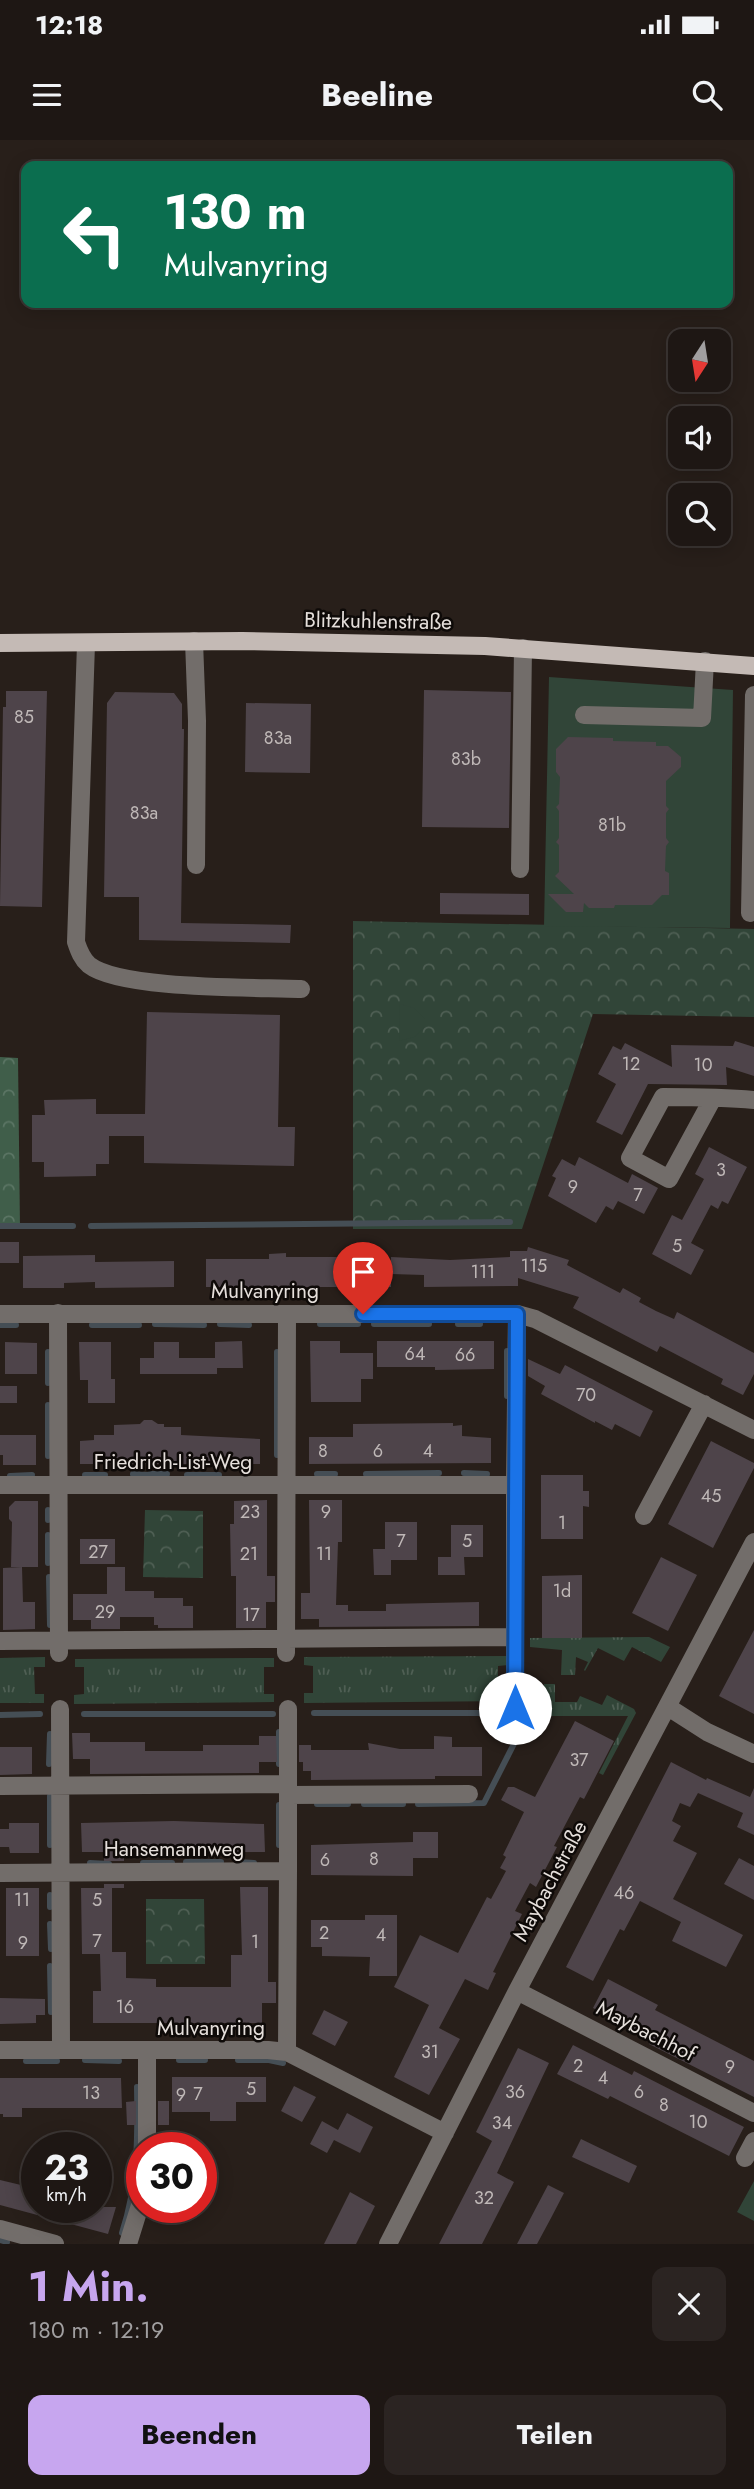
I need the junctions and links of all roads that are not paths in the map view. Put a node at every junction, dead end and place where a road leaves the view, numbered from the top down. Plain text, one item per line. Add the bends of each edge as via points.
1 (194, 641) junction
2 (0, 643) edge
3 (86, 644) junction
4 (523, 648) junction
5 (705, 661) junction
6 (754, 666) edge
7 (754, 695) edge
8 (584, 715) dead end
9 (196, 865) dead end
10 (520, 869) dead end
11 (750, 913) dead end
12 (301, 989) dead end
13 (713, 1098) junction
14 (754, 1100) edge
15 (58, 1313) junction
16 (0, 1314) edge
17 (286, 1314) junction
18 (517, 1314) junction
19 (704, 1404) junction
20 (754, 1430) edge
21 (59, 1484) junction
22 (288, 1484) junction
23 (0, 1485) edge
24 (515, 1485) junction
25 (644, 1516) dead end
26 (754, 1542) edge
27 (515, 1637) junction
28 (0, 1641) edge
29 (286, 1646) junction
30 (59, 1647) junction
31 (668, 1707) junction
32 (515, 1708) dead end
33 (60, 1709) dead end
34 (288, 1709) dead end
35 (754, 1754) edge
36 (60, 1785) junction
37 (0, 1786) edge
38 (288, 1790) junction
39 (469, 1794) dead end
40 (288, 1871) junction
41 (60, 1872) junction
42 (0, 1873) edge
43 (517, 1991) junction
44 (0, 2050) edge
45 (61, 2050) junction
46 (147, 2050) junction
47 (287, 2052) junction
48 (754, 2113) edge
49 (147, 2132) edge
50 (445, 2133) junction
51 (754, 2141) edge
52 (745, 2158) dead end
53 (135, 2223) edge
54 (0, 2229) edge
55 (55, 2244) edge
56 (128, 2244) edge
57 (388, 2244) edge

1 - 3 main road, Blitzkuhlenstraße
1 - 4 main road, Blitzkuhlenstraße
1 - 9 street
2 - 3 main road, Blitzkuhlenstraße
3 - 12 street via 76,942 82,957 107,974 170,985
4 - 5 main road, Blitzkuhlenstraße
4 - 10 street
5 - 6 main road, Blitzkuhlenstraße
5 - 8 street via 702,718
7 - 11 street
13 - 13 street via 663,1097 630,1158 669,1179
13 - 14 street
15 - 16 street, Mulvanyring
15 - 17 street, Mulvanyring
15 - 21 street
17 - 18 street, Mulvanyring
17 - 22 street
18 - 19 street, Mulvanyring
18 - 24 street
19 - 20 street, Mulvanyring
19 - 25 street
21 - 22 street, Friedrich-List-Weg
21 - 23 street, Friedrich-List-Weg
21 - 30 street
22 - 24 street, Friedrich-List-Weg
22 - 29 street
24 - 27 street
26 - 31 street, Maybachstraße
27 - 29 street
27 - 32 street
28 - 30 street
29 - 30 street
31 - 35 street
31 - 43 street, Maybachstraße
33 - 36 street
34 - 38 street
36 - 37 street
36 - 38 street
36 - 41 street
38 - 39 street
38 - 40 street
40 - 41 street, Hansemannweg
40 - 47 street
41 - 42 street, Hansemannweg
41 - 45 street
43 - 48 street, Maybachhof
43 - 50 street, Maybachstraße
44 - 45 street, Mulvanyring
45 - 46 street, Mulvanyring
46 - 47 street, Mulvanyring
46 - 49 street
47 - 50 street, Mulvanyring
50 - 57 street, Maybachstraße
51 - 52 street
53 - 56 street
54 - 55 street

